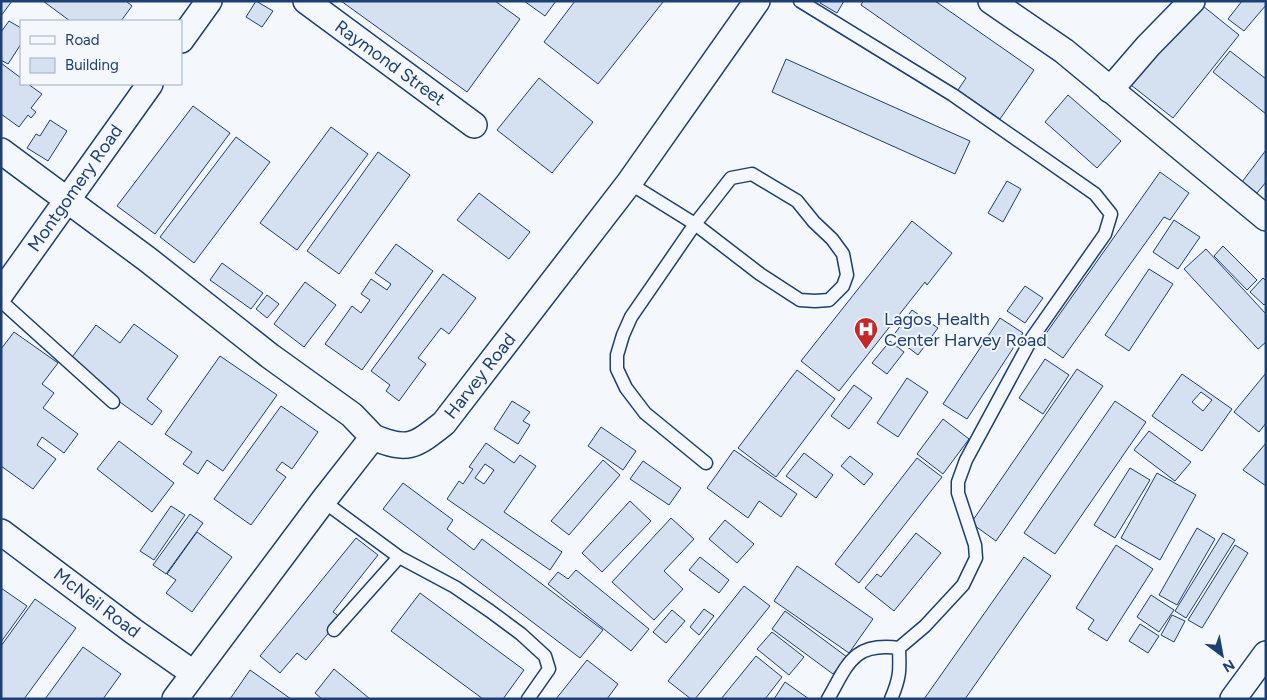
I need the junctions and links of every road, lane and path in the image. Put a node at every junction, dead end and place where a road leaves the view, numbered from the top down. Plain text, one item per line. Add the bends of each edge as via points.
1 (209, 1) edge
2 (306, 1) edge
3 (757, 1) edge
4 (800, 1) edge
5 (991, 1) edge
6 (1192, 1) edge
7 (182, 39) edge
8 (149, 85) edge
9 (1110, 90) junction
10 (474, 125) dead end
11 (1, 151) edge
12 (629, 183) junction
13 (67, 200) junction
14 (1266, 218) edge
15 (694, 224) junction
16 (1, 293) edge
17 (1, 301) edge
18 (113, 402) dead end
19 (373, 437) junction
20 (706, 463) dead end
21 (323, 501) junction
22 (1, 532) edge
23 (399, 557) junction
24 (334, 630) dead end
25 (899, 648) junction
26 (1266, 654) edge
27 (193, 673) junction
28 (175, 699) edge
29 (528, 699) edge
30 (828, 699) edge
31 (891, 699) edge
32 (1233, 699) edge

1 - 7 street
2 - 10 street, Raymond Street
3 - 12 street, Harvey Road
4 - 25 lane via 953,94 1095,194 1111,214 1105,234 1032,338 966,460 958,482 958,493 976,545 976,558 970,572 963,586
5 - 9 street via 1064,51
6 - 9 street
8 - 13 street, Montgomery Road
9 - 14 street
11 - 13 street
12 - 15 lane
12 - 19 street, Harvey Road via 444,423 412,445 393,446
13 - 16 street, Montgomery Road
13 - 19 street via 352,415
15 - 15 lane via 731,178 752,174 797,201 844,254 847,276 843,286 829,300 800,300
15 - 20 lane via 631,317 617,354 617,369 644,413
17 - 18 lane
19 - 21 street
21 - 23 lane
21 - 27 street
22 - 27 street, McNeil Road
23 - 24 lane
23 - 29 lane via 455,587 521,634 545,656 549,669
25 - 30 lane via 881,645 860,653 850,661
25 - 31 lane via 900,672
26 - 32 street
27 - 28 street

